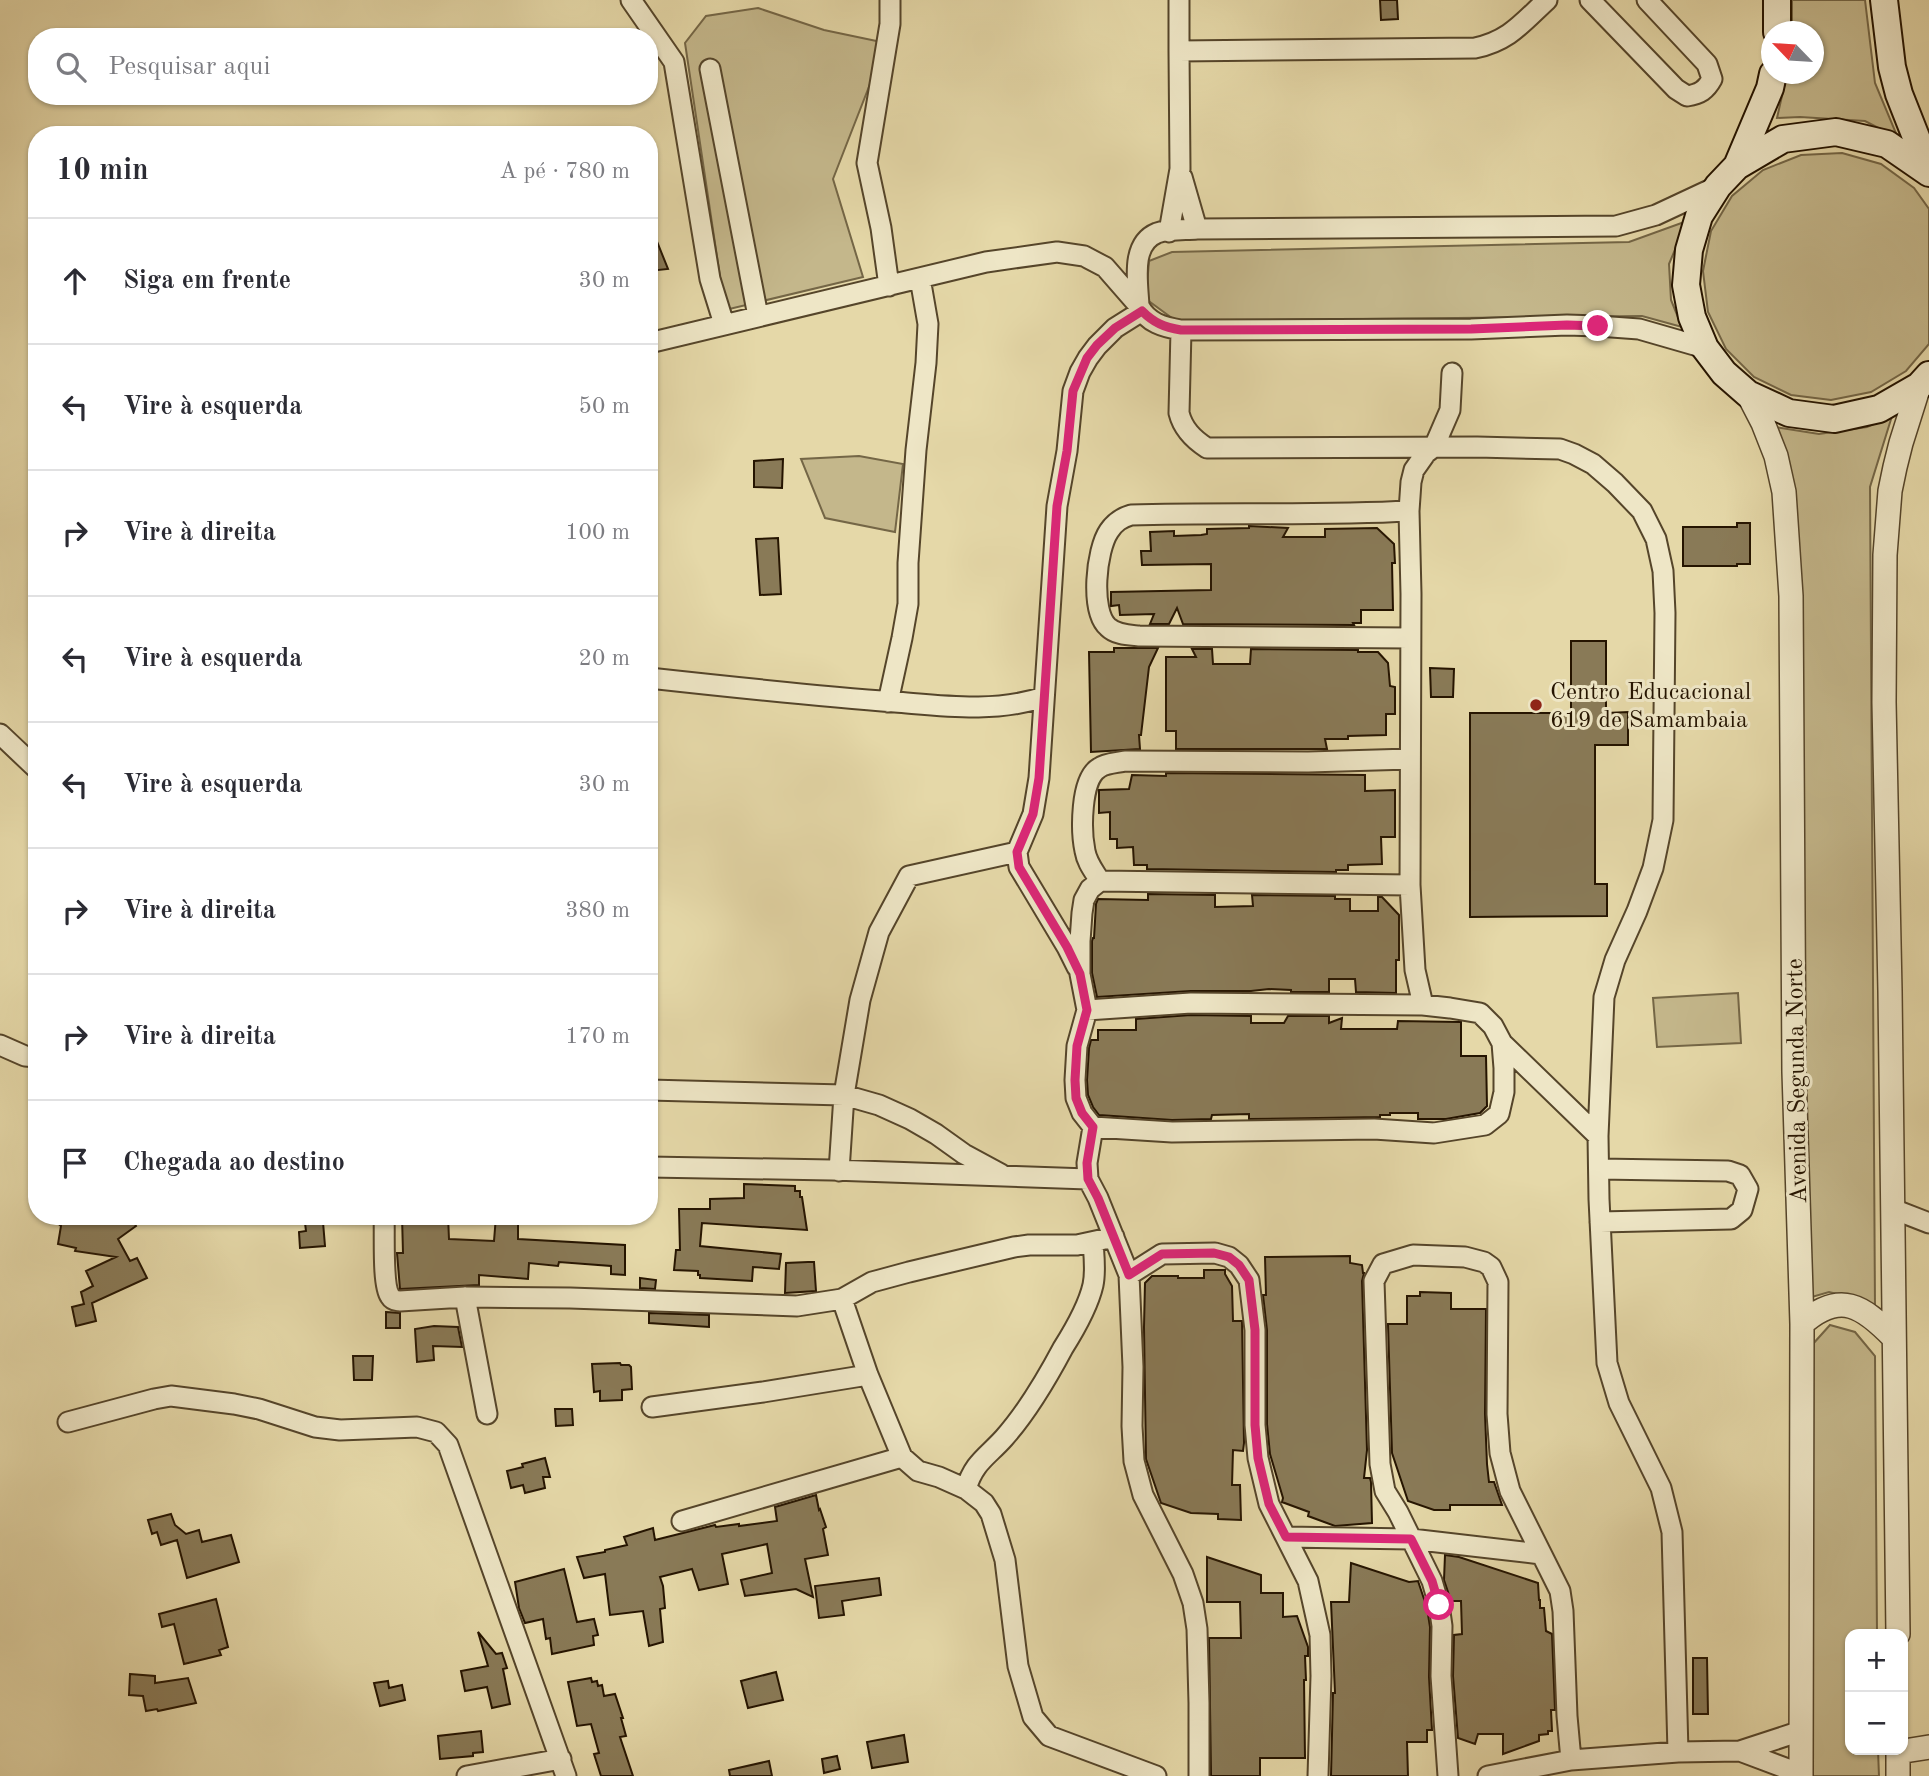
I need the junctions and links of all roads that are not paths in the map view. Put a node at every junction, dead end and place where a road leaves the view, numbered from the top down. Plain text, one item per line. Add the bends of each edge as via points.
1 (631, 0) edge
2 (890, 0) edge
3 (1179, 0) edge
4 (1547, 0) edge
5 (1590, 0) edge
6 (1647, 0) edge
7 (1777, 0) edge
8 (1884, 0) edge
9 (1777, 21) edge
10 (650, 28) edge
11 (658, 39) edge
12 (1179, 51) junction
13 (710, 69) dead end
14 (1771, 84) edge
15 (1737, 166) junction
16 (1180, 169) junction
17 (1929, 171) edge
18 (1718, 186) junction
19 (1197, 229) junction
20 (1169, 232) junction
21 (920, 278) junction
22 (889, 286) junction
23 (1140, 308) junction
24 (758, 316) junction
25 (724, 324) junction
26 (1181, 330) junction
27 (658, 341) edge
28 (1705, 348) junction
29 (1452, 373) dead end
30 (1924, 381) edge
31 (1748, 394) junction
32 (1434, 447) junction
33 (1409, 511) junction
34 (1410, 638) junction
35 (658, 679) edge
36 (1044, 697) junction
37 (888, 702) junction
38 (0, 734) edge
39 (1410, 759) junction
40 (28, 760) edge
41 (1017, 852) junction
42 (1100, 881) junction
43 (1410, 885) junction
44 (1080, 974) junction
45 (1423, 1005) junction
46 (1087, 1010) junction
47 (1502, 1043) junction
48 (0, 1045) edge
49 (28, 1056) edge
50 (658, 1090) edge
51 (844, 1095) junction
52 (1093, 1127) junction
53 (1598, 1136) junction
54 (658, 1167) edge
55 (1599, 1169) junction
56 (839, 1171) junction
57 (1005, 1176) junction
58 (1088, 1179) junction
59 (1893, 1209) junction
60 (1600, 1222) junction
61 (1929, 1223) edge
62 (384, 1225) edge
63 (1114, 1237) junction
64 (1093, 1242) junction
65 (1129, 1275) junction
66 (466, 1297) junction
67 (842, 1299) junction
68 (1802, 1324) junction
69 (1894, 1338) junction
70 (868, 1375) junction
71 (652, 1407) dead end
72 (487, 1413) dead end
73 (68, 1422) dead end
74 (902, 1457) junction
75 (966, 1489) junction
76 (682, 1521) dead end
77 (1286, 1537) junction
78 (1411, 1539) junction
79 (1541, 1554) junction
80 (1898, 1629) edge
81 (1801, 1731) junction
82 (1929, 1747) edge
83 (1908, 1750) edge
84 (1740, 1751) junction
85 (1678, 1752) junction
86 (1898, 1755) edge
87 (1571, 1760) junction
88 (564, 1768) edge
89 (1801, 1775) edge
90 (467, 1776) edge
91 (1156, 1776) edge
92 (1199, 1776) edge
93 (1318, 1776) edge
94 (1448, 1776) edge
95 (1488, 1776) edge
96 (1898, 1776) edge

1 - 10 street
2 - 22 street via 867,163
3 - 12 street
4 - 12 street via 1511,33 1475,48
5 - 6 street via 1676,89 1687,96 1698,95 1712,79 1707,64
7 - 9 main road
8 - 17 main road via 1899,94
11 - 25 street via 674,62 710,279
12 - 16 street
13 - 24 street
14 - 15 main road
15 - 17 main road via 1783,139 1836,132 1887,144
15 - 18 main road
16 - 19 street
16 - 20 street
18 - 19 street via 1656,215 1616,226
18 - 28 main road via 1699,216 1689,250 1686,285
19 - 20 street
20 - 23 street via 1157,233 1145,242 1138,257
21 - 22 street
21 - 23 street via 1057,252 1084,256 1105,268
21 - 37 street via 928,324 908,604
22 - 24 street
23 - 26 street via 1163,327
23 - 36 street via 1097,345 1073,391 1057,506
24 - 25 street
25 - 27 street
26 - 28 street via 1598,326 1639,329
26 - 32 street via 1179,413 1188,432 1207,448
28 - 31 main road
29 - 32 street via 1450,410
30 - 31 main road via 1879,409 1834,418 1789,413
30 - 59 street via 1900,443 1885,555
31 - 68 street, Avenida Segunda Norte via 1776,456 1788,537 1794,1085
32 - 33 street via 1414,470
32 - 53 street via 1523,447 1574,454 1593,464 1642,511 1656,540 1665,613 1663,820 1653,869 1604,997
33 - 34 street
33 - 34 street via 1131,515 1121,518 1103,542 1097,604 1102,621 1120,634
34 - 39 street
35 - 37 street
36 - 37 street via 1022,705 988,708
36 - 41 street via 1033,814
38 - 40 street
39 - 42 street via 1125,761 1100,767 1086,787 1082,821 1085,852
39 - 43 street
41 - 44 street via 1019,867
41 - 51 street via 909,876 879,932 860,1000
42 - 43 street
42 - 44 street via 1084,900
43 - 45 street via 1415,970
44 - 46 street
45 - 46 street via 1191,1003
45 - 47 street via 1480,1013
46 - 52 street via 1077,1046 1075,1080 1076,1098
47 - 52 street via 1504,1092 1499,1114 1485,1125 1434,1133 1374,1129 1172,1132
47 - 53 street
48 - 49 street
50 - 51 street
51 - 56 street
51 - 57 street via 910,1119
52 - 58 street
53 - 55 street
54 - 56 street
55 - 60 street
55 - 60 street via 1728,1171 1740,1175 1748,1189 1742,1210 1731,1219
56 - 57 street
57 - 58 street
58 - 63 street
59 - 61 street
59 - 69 street
60 - 85 street via 1607,1363 1619,1403 1661,1488 1672,1532
62 - 66 street via 385,1285 394,1300
63 - 64 street
63 - 65 street
64 - 67 street via 1014,1247 872,1282
64 - 75 street via 1093,1284 1085,1307 1035,1397 977,1464
65 - 77 street via 1162,1254 1214,1253 1229,1257 1249,1280 1258,1458 1269,1504
65 - 92 street via 1134,1461 1143,1495 1193,1603
66 - 67 street via 797,1306
66 - 72 street
67 - 70 street
68 - 69 street via 1824,1307 1851,1306
68 - 81 street, Avenida Segunda Norte
69 - 80 street
70 - 71 street
70 - 74 street
73 - 88 street via 171,1396 247,1406 329,1429 417,1427 436,1432 448,1444
74 - 75 street via 918,1471
74 - 76 street
75 - 91 street via 991,1514 1005,1560 1018,1666 1032,1717 1049,1736
77 - 78 street
77 - 93 street via 1308,1581 1320,1635
78 - 79 street
78 - 79 street via 1385,1491 1380,1464 1374,1281 1382,1264 1390,1261 1413,1255 1465,1257 1491,1267 1499,1282 1500,1452 1510,1491
78 - 94 street via 1432,1581 1441,1616
79 - 87 street via 1560,1591 1563,1611
81 - 84 street
81 - 89 street, Avenida Segunda Norte
82 - 83 street
84 - 85 street
84 - 89 street
85 - 87 street
86 - 96 street
87 - 95 street
88 - 90 street

